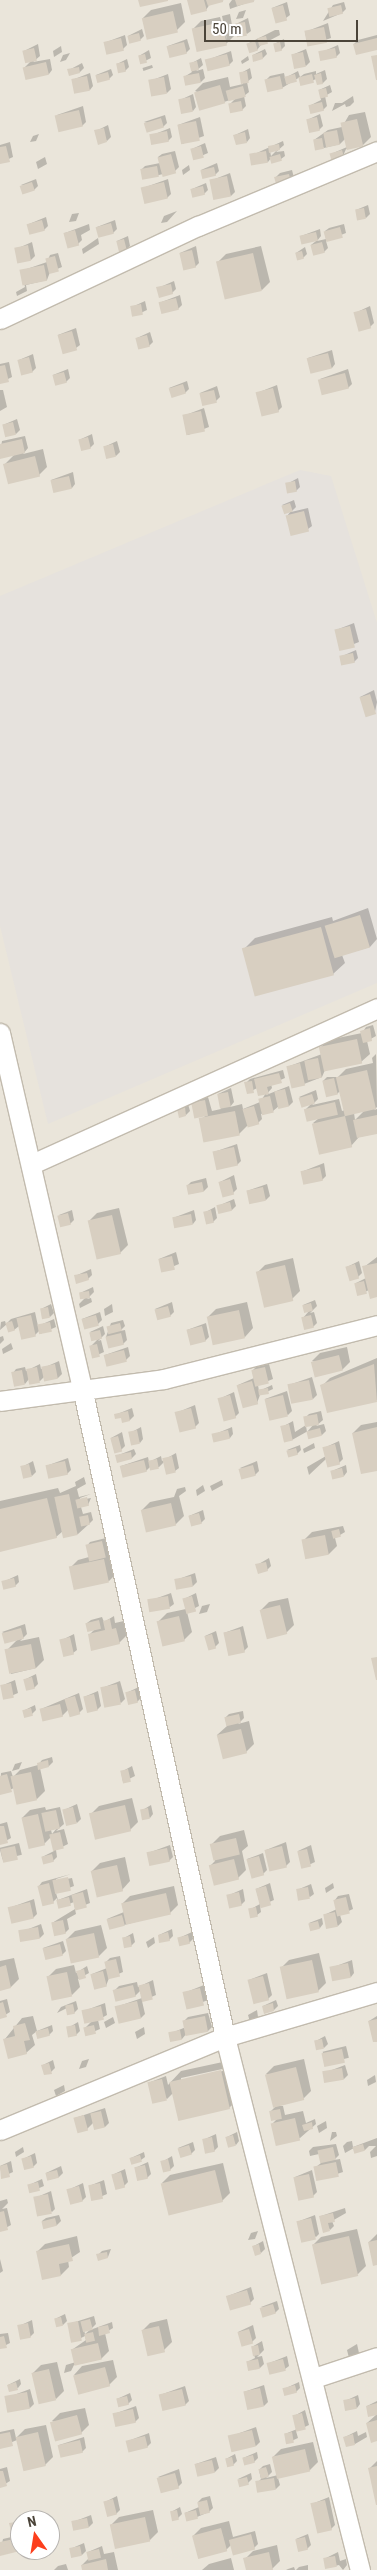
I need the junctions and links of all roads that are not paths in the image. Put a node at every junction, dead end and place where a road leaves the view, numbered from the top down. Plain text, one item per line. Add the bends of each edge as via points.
1 (377, 151) edge
2 (0, 319) edge
3 (377, 1008) edge
4 (0, 1033) edge
5 (32, 1164) junction
6 (377, 1326) edge
7 (82, 1388) junction
8 (0, 1401) edge
9 (377, 1992) edge
10 (225, 2037) junction
11 (0, 2130) edge
12 (377, 2356) edge
13 (314, 2378) junction
14 (360, 2570) edge

1 - 2 street via 198,226
3 - 5 street
4 - 5 street
5 - 7 street
6 - 7 street via 166,1378
7 - 8 street
7 - 10 street
9 - 10 street
10 - 11 street
10 - 13 street
12 - 13 street
13 - 14 street

